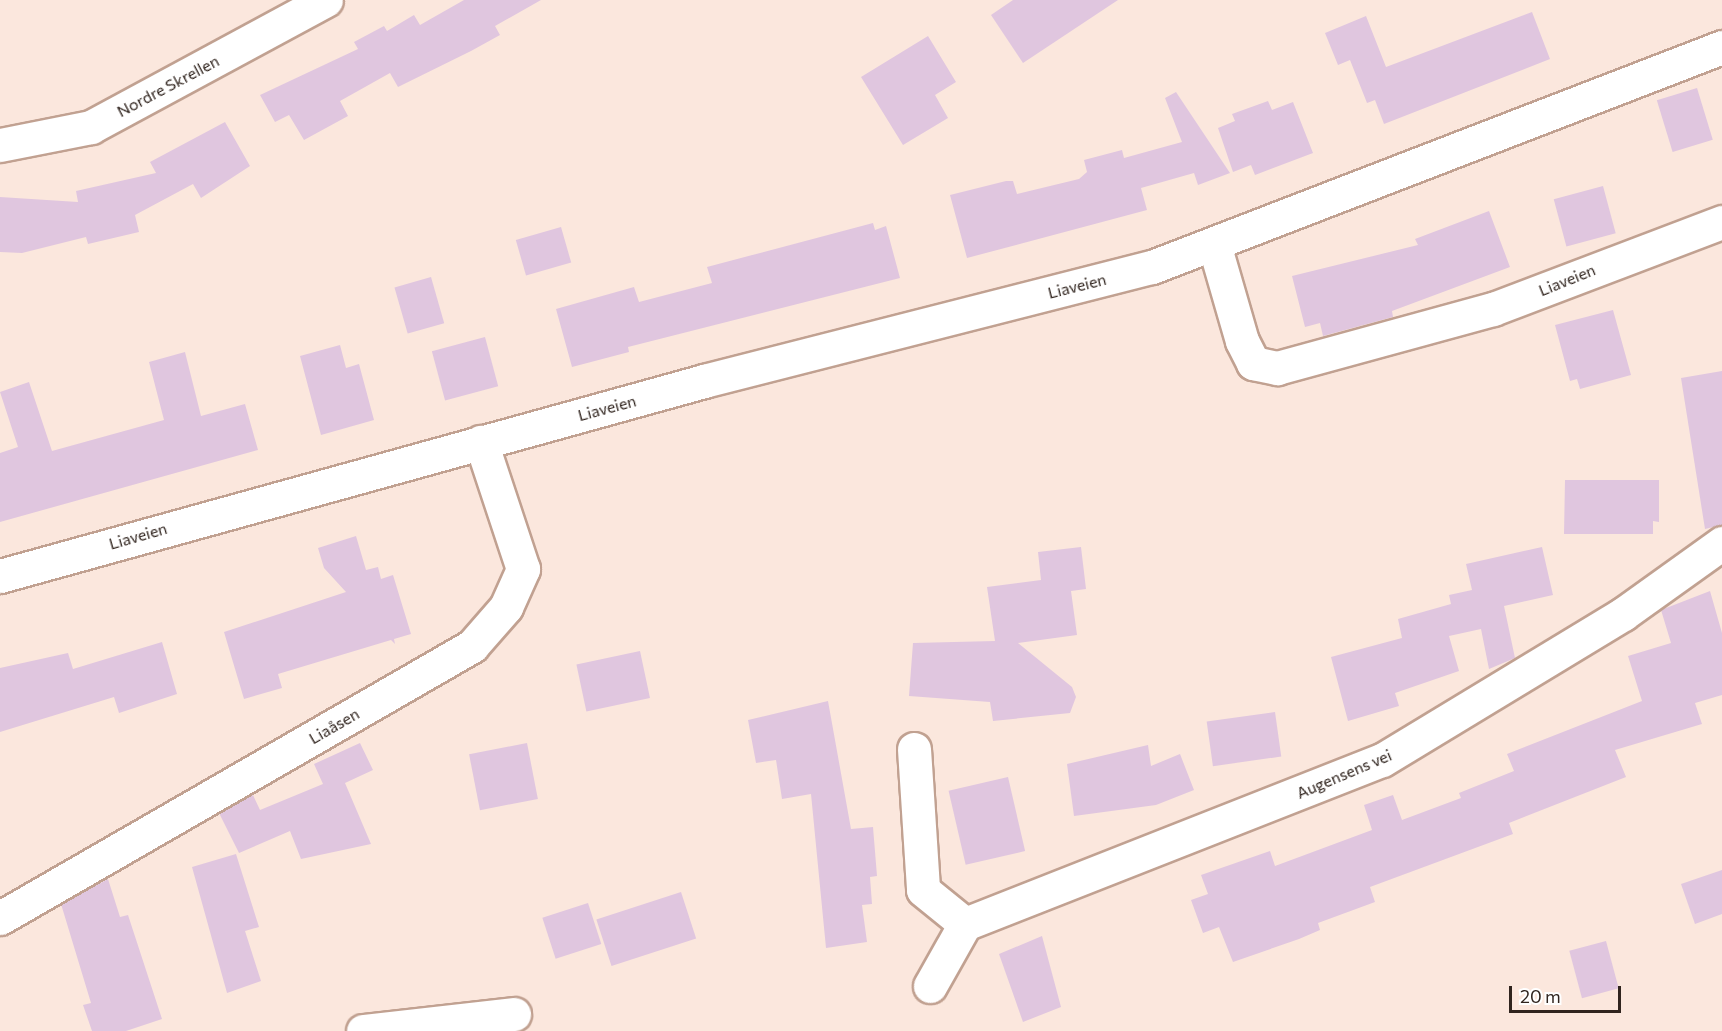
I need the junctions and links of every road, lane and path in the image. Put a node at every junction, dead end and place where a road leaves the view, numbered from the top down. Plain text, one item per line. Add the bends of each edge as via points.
1 (326, 0) edge
2 (1722, 47) edge
3 (0, 146) edge
4 (1722, 222) edge
5 (1214, 244) junction
6 (481, 442) junction
7 (1722, 543) edge
8 (0, 576) edge
9 (914, 749) dead end
10 (0, 918) edge
11 (965, 924) junction
12 (930, 986) dead end
13 (514, 1014) dead end
14 (363, 1031) edge

1 - 3 street, Nordre Skrellen via 91,127
2 - 5 street, Liaveien
4 - 5 street, Liaveien via 1493,309 1277,368 1253,363 1242,341
5 - 6 street, Liaveien via 1152,267
6 - 8 street, Liaveien
6 - 10 street, Liaåsen via 522,569 506,607 472,646
7 - 11 street, Augensens vei via 1623,614 1382,760
9 - 11 street via 923,890
11 - 12 street
13 - 14 street

